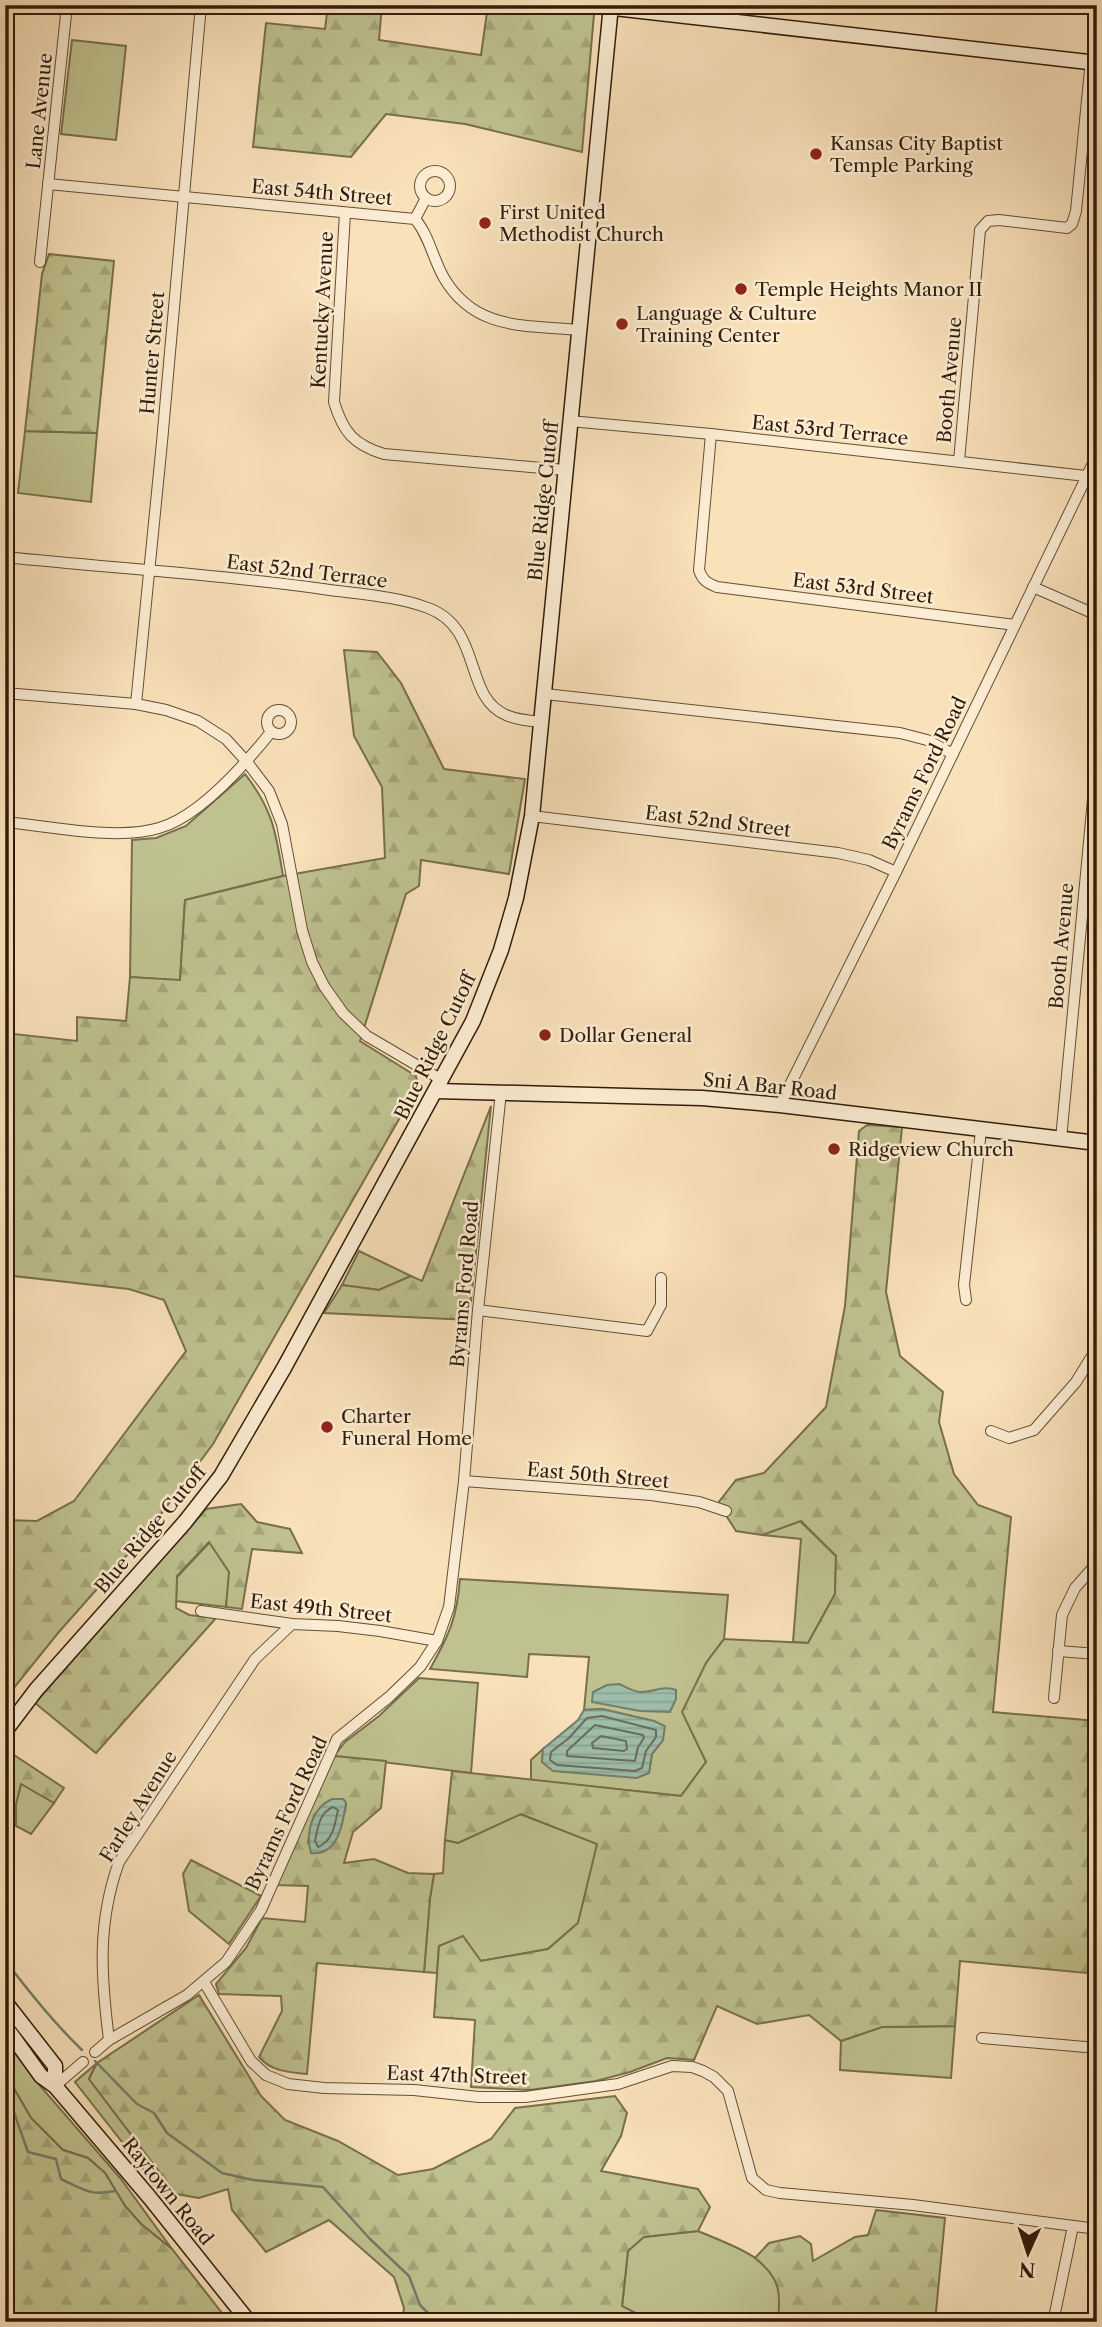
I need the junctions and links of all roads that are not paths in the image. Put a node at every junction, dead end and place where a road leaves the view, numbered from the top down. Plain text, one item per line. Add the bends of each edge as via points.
1 (68, 5) edge
2 (201, 5) edge
3 (588, 5) edge
4 (611, 7) edge
5 (1096, 61) edge
6 (48, 184) junction
7 (183, 197) junction
8 (426, 198) dead end
9 (345, 212) junction
10 (415, 219) junction
11 (40, 262) dead end
12 (579, 330) junction
13 (570, 421) junction
14 (711, 434) junction
15 (1097, 455) edge
16 (959, 461) junction
17 (565, 470) junction
18 (1086, 476) junction
19 (5, 558) edge
20 (149, 572) junction
21 (1033, 587) junction
22 (1097, 620) edge
23 (1014, 625) junction
24 (5, 693) edge
25 (545, 694) junction
26 (135, 704) junction
27 (542, 722) junction
28 (271, 732) dead end
29 (953, 754) junction
30 (1097, 757) edge
31 (247, 762) junction
32 (532, 816) junction
33 (5, 822) edge
34 (896, 872) junction
35 (440, 1085) junction
36 (501, 1092) junction
37 (780, 1105) junction
38 (981, 1130) junction
39 (1061, 1139) junction
40 (1097, 1143) edge
41 (661, 1278) dead end
42 (966, 1300) dead end
43 (478, 1310) junction
44 (1097, 1348) edge
45 (991, 1431) dead end
46 (464, 1481) junction
47 (726, 1511) dead end
48 (1097, 1563) edge
49 (201, 1611) dead end
50 (292, 1624) junction
51 (437, 1642) junction
52 (1058, 1651) junction
53 (1097, 1654) edge
54 (1054, 1698) dead end
55 (5, 1731) edge
56 (204, 1982) junction
57 (5, 2002) edge
58 (5, 2026) edge
59 (982, 2038) dead end
60 (109, 2040) junction
61 (1097, 2048) edge
62 (95, 2052) dead end
63 (83, 2062) dead end
64 (55, 2086) junction
65 (1073, 2226) junction
66 (1097, 2229) edge
67 (1056, 2319) edge
68 (248, 2322) edge

1 - 6 street, Lane Avenue
2 - 7 street, Hunter Street
3 - 4 main road
4 - 5 main road
4 - 12 main road, Blue Ridge Cutoff
5 - 16 street, Booth Avenue via 1090,70 1072,224 1067,228 999,220 988,221 980,230
6 - 7 street, East 54th Street
6 - 11 street, Lane Avenue
7 - 9 street, East 54th Street
7 - 20 street, Hunter Street
8 - 10 street
9 - 10 street, East 54th Street
9 - 17 street, Kentucky Avenue via 334,402 352,438 384,454
10 - 12 street, East 54th Street via 444,279 470,309 502,323
12 - 13 main road, Blue Ridge Cutoff
13 - 14 street, East 53rd Terrace
13 - 17 main road, Blue Ridge Cutoff
14 - 16 street, East 53rd Terrace
14 - 23 street, East 53rd Street via 699,570 708,583
15 - 18 street, Byrams Ford Road
16 - 18 street, East 53rd Terrace
17 - 25 main road, Blue Ridge Cutoff
18 - 21 street, Byrams Ford Road
19 - 20 street, East 52nd Terrace
20 - 26 street, Hunter Street
20 - 27 street, East 52nd Terrace via 259,580 430,608 462,636 477,685 492,705 503,715
21 - 22 street via 1090,612
21 - 23 street, Byrams Ford Road
23 - 29 street, Byrams Ford Road
24 - 26 street
25 - 27 main road, Blue Ridge Cutoff
25 - 29 street via 900,733 928,740
26 - 31 street via 198,721 226,739
27 - 32 main road, Blue Ridge Cutoff
28 - 31 street
29 - 34 street, Byrams Ford Road
30 - 39 street, Booth Avenue
31 - 33 street via 183,818 159,828 130,833
31 - 35 street, Sni A Bar Road via 269,791 282,824 302,930 324,986 367,1037
32 - 34 street, East 52nd Street via 838,853
32 - 35 main road, Blue Ridge Cutoff via 501,950 473,1021
34 - 37 street, Byrams Ford Road
35 - 36 main road, Sni A Bar Road
35 - 55 main road, Blue Ridge Cutoff via 221,1476
36 - 37 main road, Sni A Bar Road via 668,1096
36 - 43 street, Byrams Ford Road
37 - 38 main road, Sni A Bar Road
38 - 39 main road, Sni A Bar Road
38 - 42 street
39 - 40 main road, Sni A Bar Road
41 - 43 street via 661,1305 647,1331
43 - 46 street, Byrams Ford Road
44 - 45 street via 1076,1382 1034,1430 1009,1438
46 - 47 street, East 50th Street via 651,1495
46 - 51 street, Byrams Ford Road via 449,1607
48 - 52 street via 1075,1588 1062,1615
49 - 50 street, East 49th Street
50 - 51 street, East 49th Street via 380,1631
50 - 60 street, Farley Avenue via 255,1659 119,1862 110,1888 101,1950
51 - 56 street, Byrams Ford Road via 420,1667 337,1739 261,1910 226,1962
52 - 53 street
52 - 54 street
56 - 60 street, Byrams Ford Road
56 - 65 street, East 47th Street via 251,2061 266,2075 288,2084 525,2097 618,2084 672,2066 692,2067 714,2077 728,2091 752,2178 766,2190
57 - 64 main road, Raytown Road via 55,2066
58 - 64 main road, Raytown Road via 41,2076
59 - 61 street
60 - 62 street, Byrams Ford Road
63 - 64 street
64 - 68 main road, Raytown Road
65 - 66 street, East 47th Street
65 - 67 street

